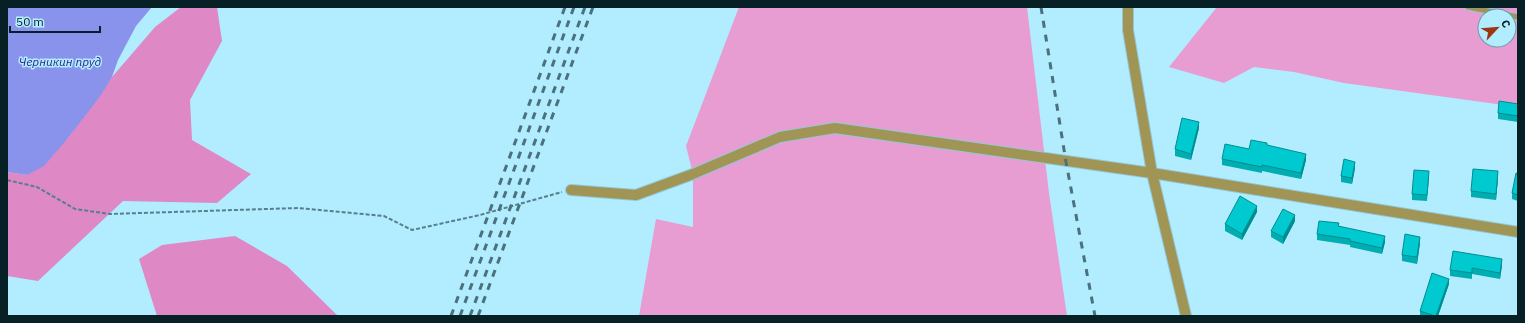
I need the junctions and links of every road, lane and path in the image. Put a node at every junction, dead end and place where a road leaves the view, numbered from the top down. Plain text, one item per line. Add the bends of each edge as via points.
1 (1128, 7) edge
2 (1468, 7) edge
3 (1518, 17) edge
4 (1152, 173) junction
5 (7, 180) edge
6 (571, 190) joint
7 (1518, 232) edge
8 (1186, 316) edge

1 - 4 street via 1128,30
2 - 3 lane
4 - 6 street via 835,128 780,137 636,195
4 - 7 street
4 - 8 street
5 - 6 path via 37,187 75,209 110,214 298,208 384,216 412,230 480,215

